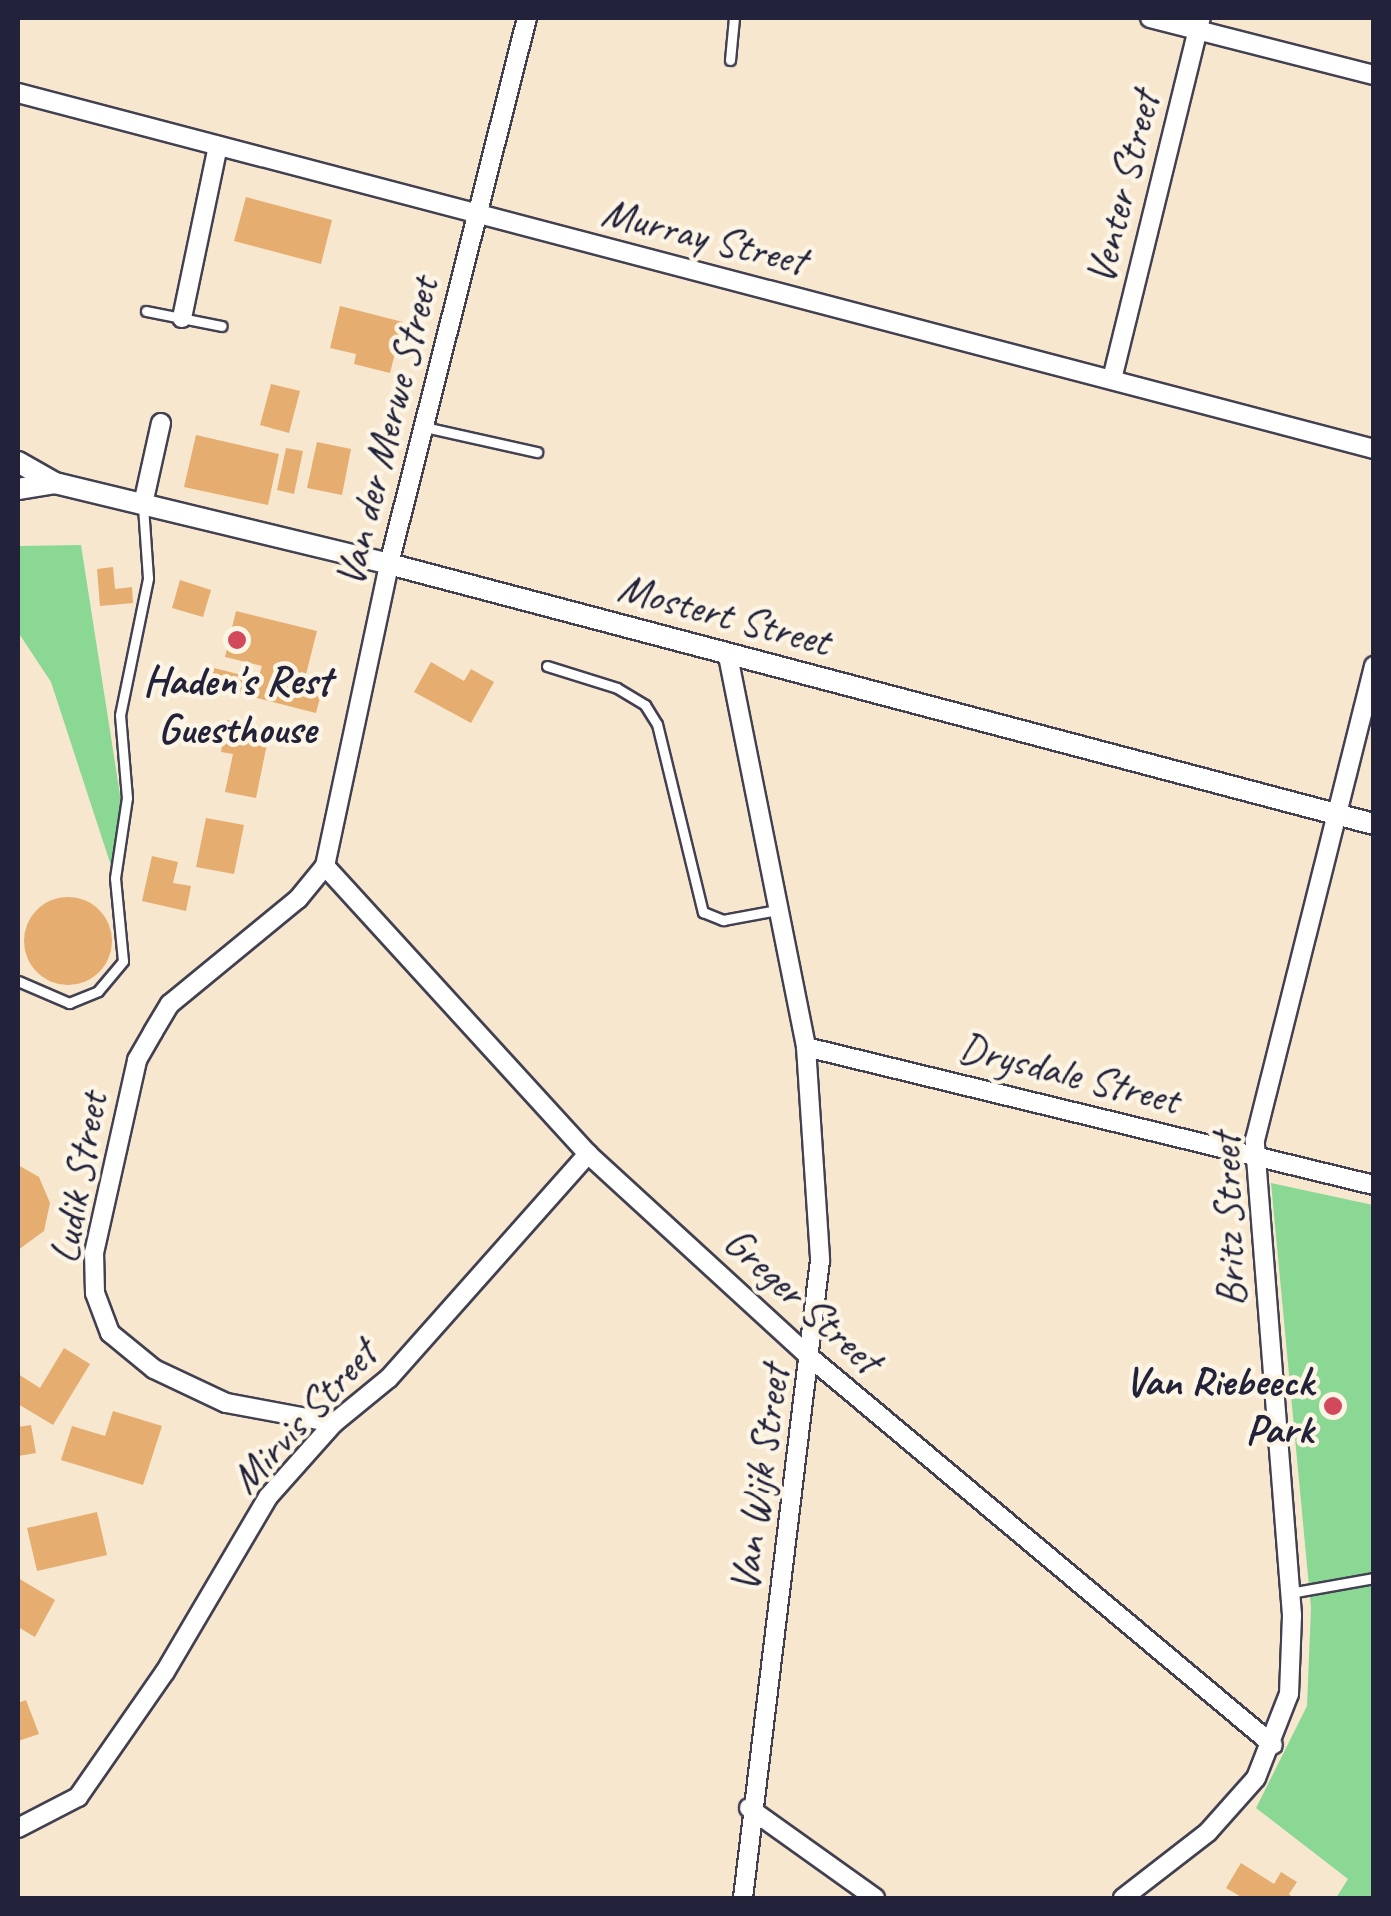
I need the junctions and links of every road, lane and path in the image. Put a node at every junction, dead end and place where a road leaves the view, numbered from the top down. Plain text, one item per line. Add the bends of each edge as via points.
1 (527, 18) edge
2 (734, 18) edge
3 (1150, 18) edge
4 (1199, 24) edge
5 (730, 60) dead end
6 (1374, 74) edge
7 (18, 93) edge
8 (218, 146) junction
9 (475, 216) junction
10 (146, 311) dead end
11 (182, 318) junction
12 (222, 326) dead end
13 (1112, 375) junction
14 (161, 423) dead end
15 (425, 427) junction
16 (1374, 449) edge
17 (537, 452) dead end
18 (18, 462) edge
19 (54, 484) junction
20 (18, 489) edge
21 (143, 504) junction
22 (389, 564) junction
23 (728, 656) junction
24 (547, 666) dead end
25 (1374, 666) edge
26 (1334, 814) junction
27 (1374, 824) edge
28 (325, 866) junction
29 (776, 910) junction
30 (18, 981) edge
31 (806, 1047) junction
32 (588, 1154) junction
33 (1256, 1156) junction
34 (1374, 1185) edge
35 (812, 1359) junction
36 (334, 1423) junction
37 (1374, 1578) edge
38 (1290, 1593) junction
39 (1272, 1745) junction
40 (749, 1808) junction
41 (18, 1828) edge
42 (743, 1898) edge
43 (875, 1898) edge
44 (1123, 1898) edge

1 - 9 street, Van der Merwe Street
2 - 5 lane
3 - 4 street
4 - 6 street
4 - 13 street, Venter Street
7 - 8 street, Murray Street
8 - 9 street, Murray Street
8 - 11 street
9 - 13 street, Murray Street
9 - 15 street, Van der Merwe Street
10 - 11 lane
11 - 12 lane
13 - 16 street, Murray Street
14 - 21 street
15 - 17 lane
15 - 22 street, Van der Merwe Street
18 - 19 street, Mostert Street
19 - 20 street, Mostert Street
19 - 21 street, Mostert Street
21 - 22 street, Mostert Street
21 - 30 lane via 148,578 120,715 128,798 115,878 122,961 98,991 70,1003
22 - 23 street, Mostert Street
22 - 28 street, Van der Merwe Street
23 - 26 street, Mostert Street
23 - 29 street, Van Wijk Street
24 - 29 lane via 618,688 657,724 703,912 723,920
25 - 26 street, Britz Street
26 - 27 street, Mostert Street
26 - 33 street, Britz Street via 1258,1114
28 - 32 street, Greger Street
28 - 36 street, Ludik Street via 298,899 170,1004 153,1032 137,1060 94,1253 95,1293 110,1334 154,1370 226,1403
29 - 31 street, Van Wijk Street
31 - 33 street, Drysdale Street
31 - 35 street, Van Wijk Street via 820,1260
32 - 35 street, Greger Street
32 - 36 street, Mirvis Street via 389,1378
33 - 34 street, Drysdale Street
33 - 38 street, Britz Street
35 - 39 street, Greger Street
35 - 40 street, Van Wijk Street
36 - 41 street, Mirvis Street via 268,1498 165,1672 78,1797
37 - 38 lane
38 - 39 street, Britz Street via 1288,1694
39 - 44 street, Britz Street via 1256,1778 1208,1832
40 - 42 street, Van Wijk Street
40 - 43 street

